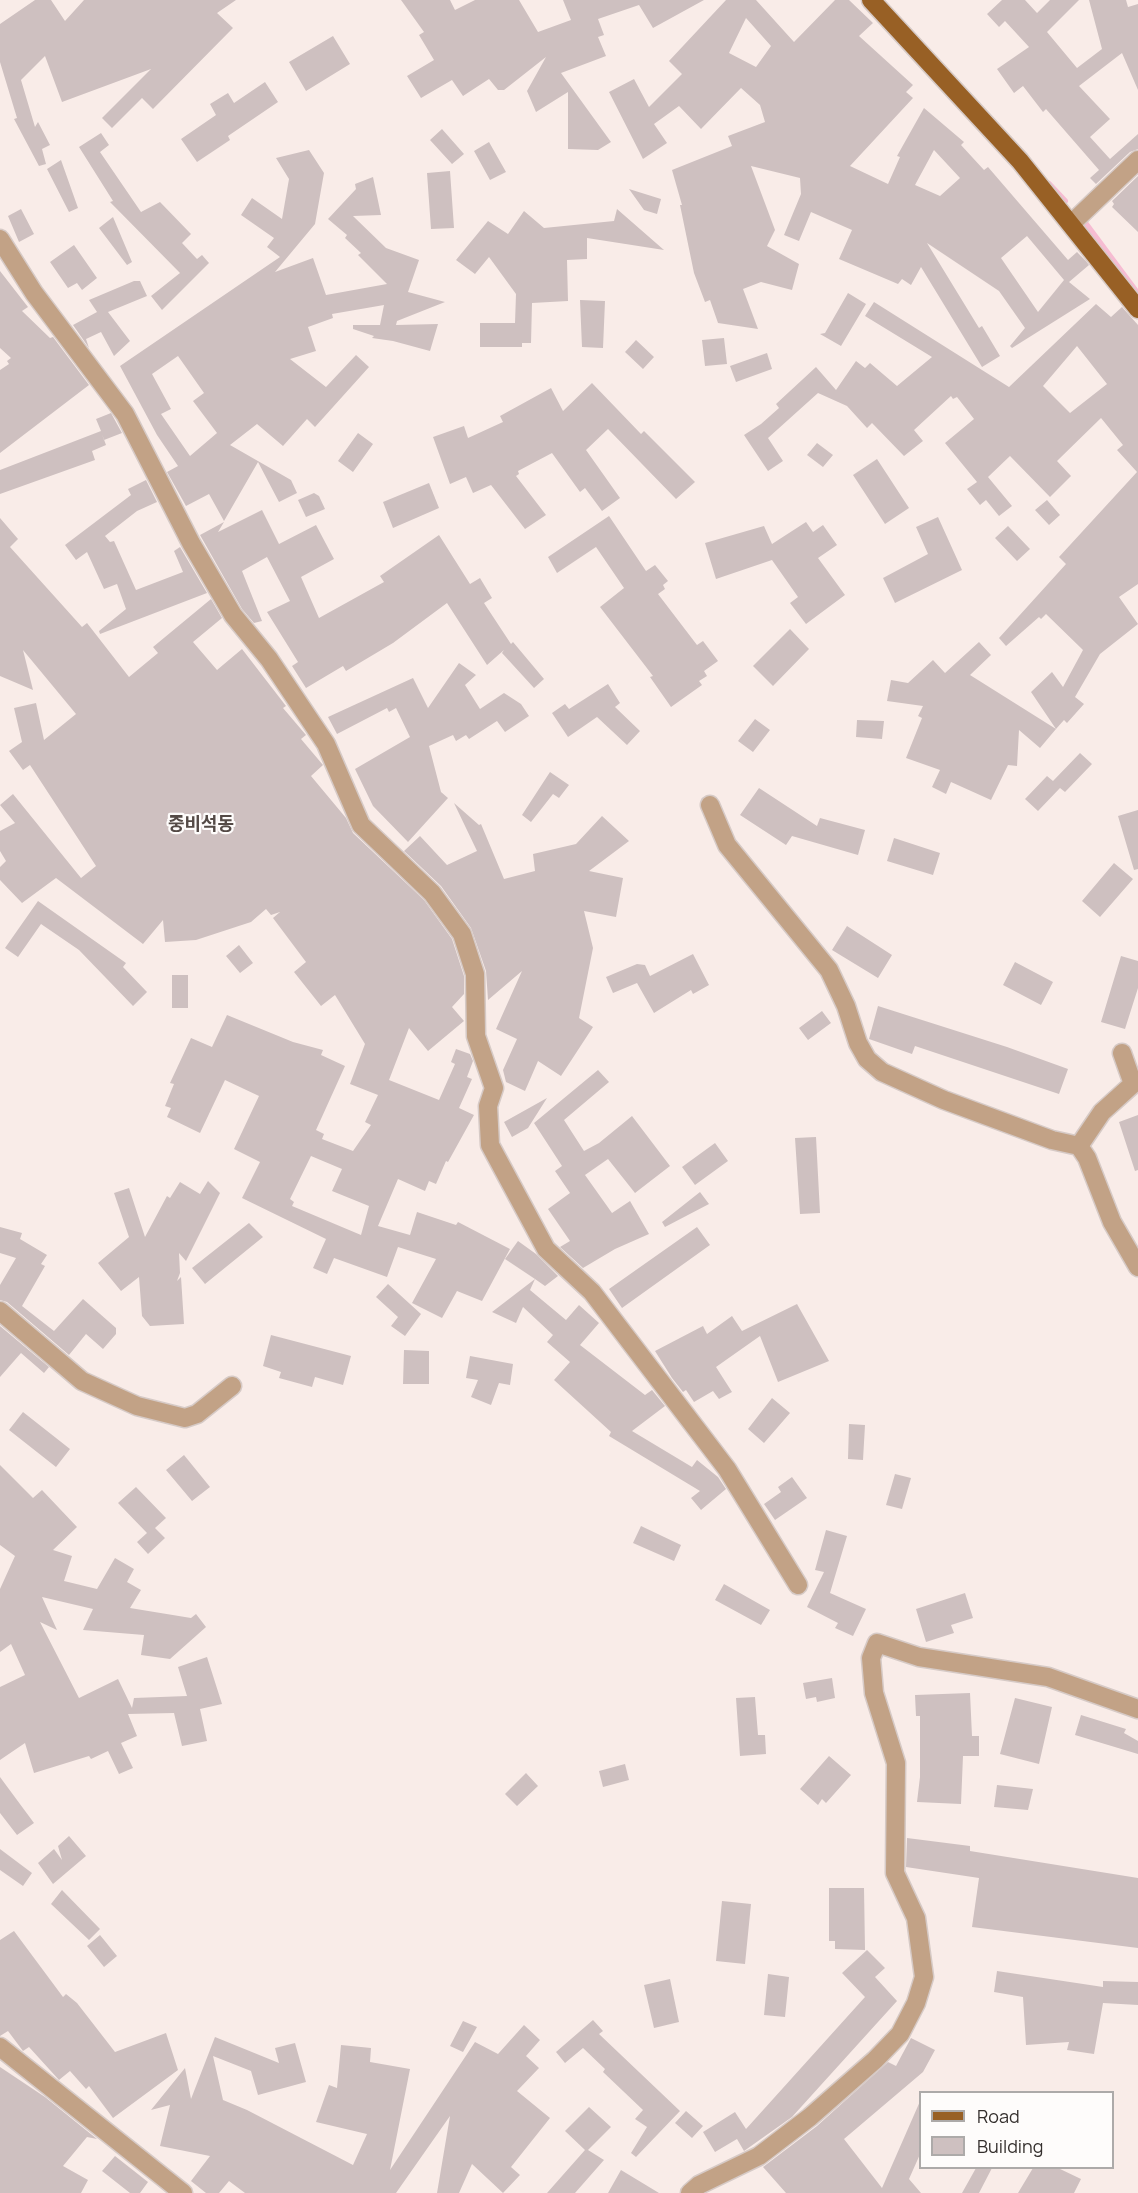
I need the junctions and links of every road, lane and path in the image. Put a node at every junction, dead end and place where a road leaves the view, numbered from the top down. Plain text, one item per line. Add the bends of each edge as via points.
1 (871, 0) edge
2 (1138, 160) edge
3 (1072, 223) junction
4 (0, 239) edge
5 (1138, 309) edge
6 (710, 805) dead end
7 (1122, 1053) dead end
8 (1079, 1146) junction
9 (1138, 1267) edge
10 (0, 1311) edge
11 (232, 1386) dead end
12 (798, 1585) dead end
13 (1138, 1709) edge
14 (0, 2047) edge
15 (183, 2193) edge
16 (690, 2193) edge

1 - 3 main road
2 - 3 street
3 - 5 main road
4 - 12 street via 40,302 125,414 190,543 233,615 269,659 326,744 361,825 432,893 462,934 475,974 476,1036 494,1088 488,1106 490,1145 546,1249 592,1292 726,1469
6 - 8 street via 727,845 829,970 867,1059 882,1072 944,1101
7 - 8 street via 1133,1084 1102,1112
8 - 9 street via 1112,1222
10 - 11 street via 82,1381 137,1406 184,1418 196,1414
13 - 16 street via 1048,1677 919,1657 877,1643 871,1658 874,1693 896,1763 895,1873 916,1918 924,1977 916,2003 900,2034 818,2110 759,2156
14 - 15 street

